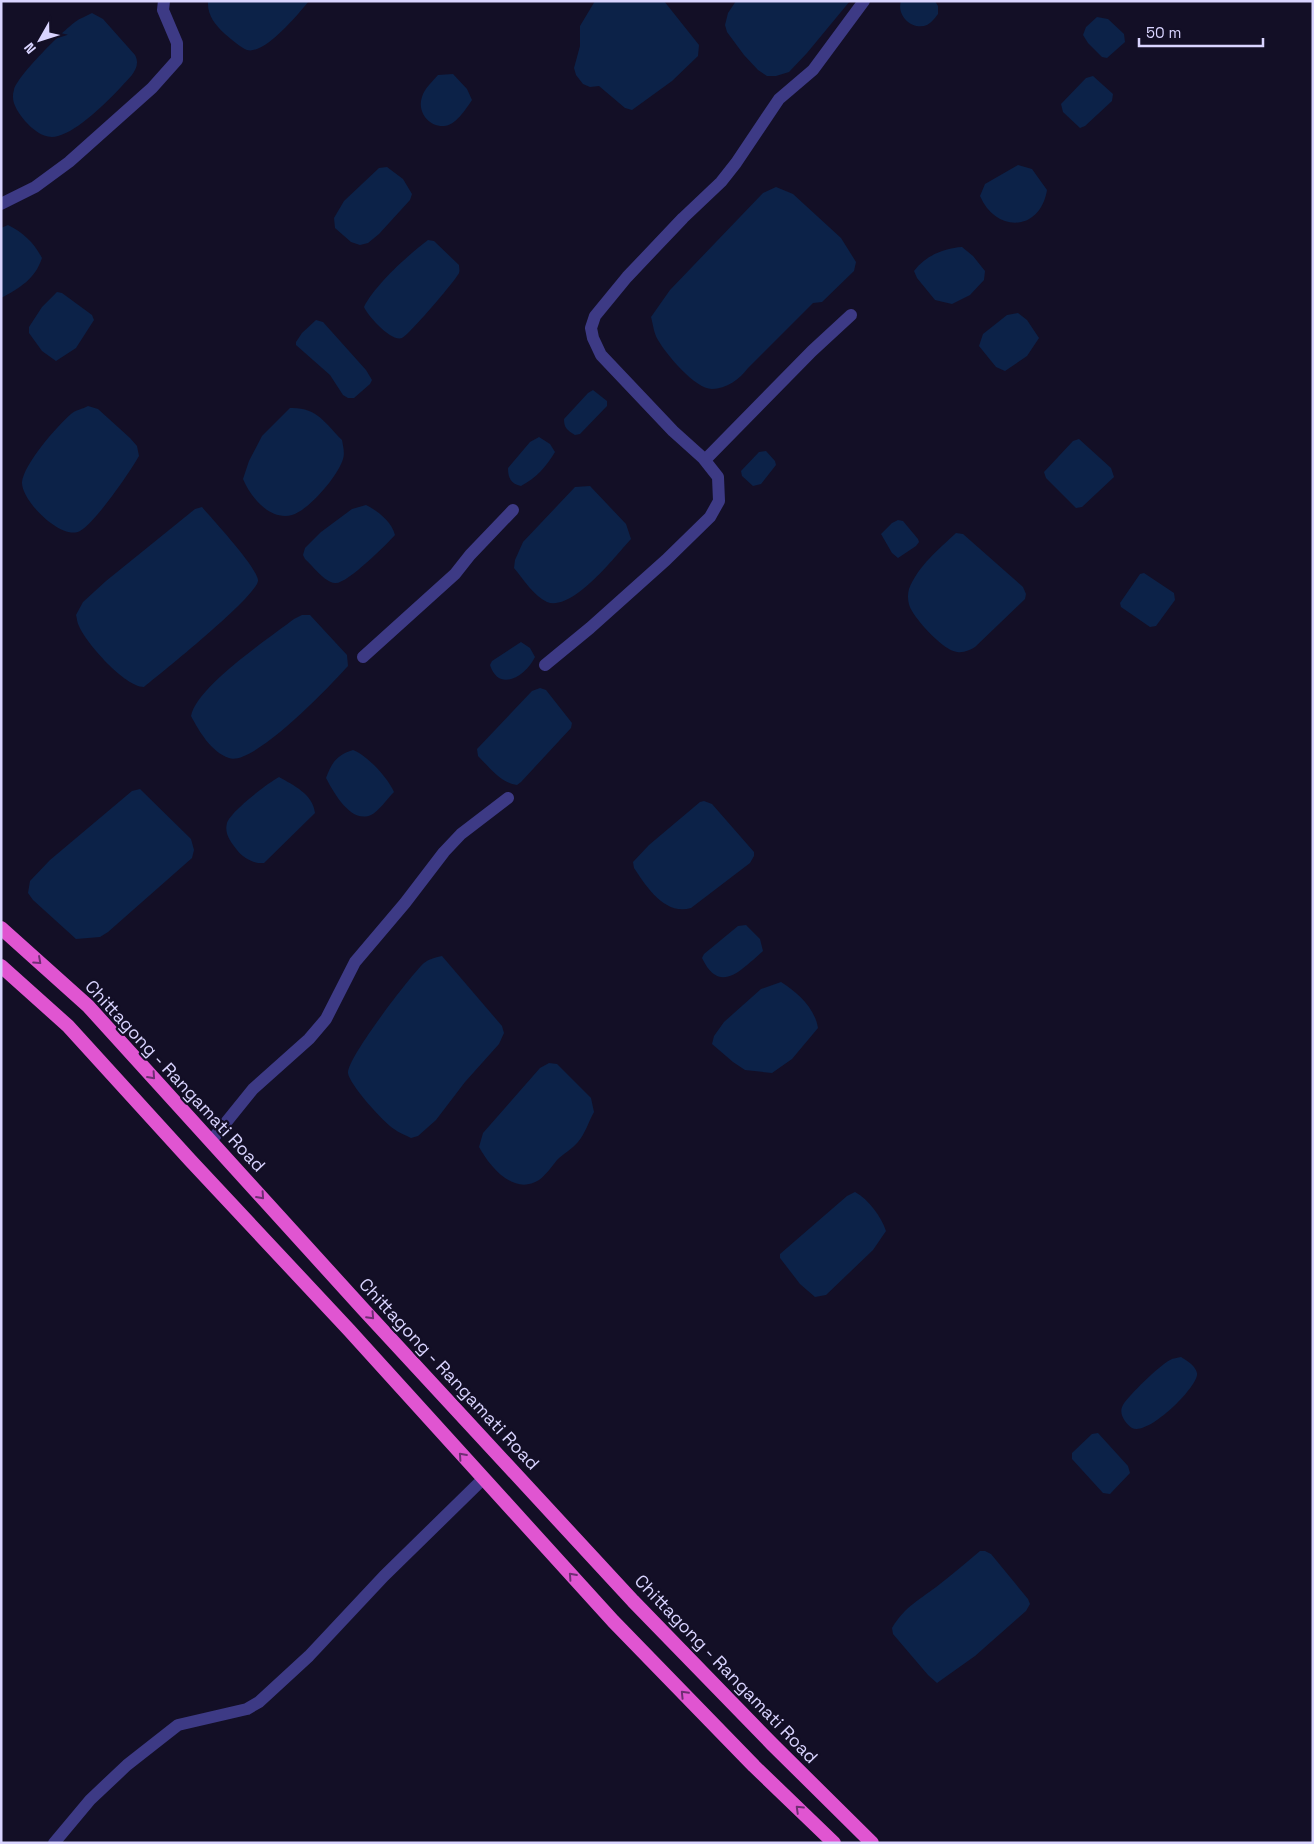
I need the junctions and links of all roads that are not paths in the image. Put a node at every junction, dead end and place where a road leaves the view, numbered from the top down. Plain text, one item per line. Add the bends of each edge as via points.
1 (164, 1) edge
2 (864, 1) edge
3 (1, 204) edge
4 (852, 315) dead end
5 (705, 460) junction
6 (513, 510) dead end
7 (363, 657) dead end
8 (545, 665) dead end
9 (508, 798) dead end
10 (1, 928) edge
11 (1, 966) edge
12 (211, 1141) junction
13 (483, 1479) junction
14 (54, 1843) edge
15 (834, 1843) edge
16 (872, 1843) edge

1 - 3 street via 163,10 177,43 177,60 152,88 69,162 35,187
2 - 5 street via 813,70 779,99 721,182 627,277 595,316 591,328 601,354 673,431
4 - 5 street
5 - 8 street via 718,477 719,501 710,516 666,560
6 - 7 street via 455,574
9 - 12 street via 461,834 444,852 356,962 326,1019 309,1039 252,1089
10 -> 12 highway, Chittagong - Rangamati Road via 88,1006
13 -> 11 highway via 68,1026
12 -> 16 highway, Chittagong - Rangamati Road via 633,1601
13 - 14 street via 384,1576 309,1656 259,1702 178,1725 127,1765 90,1800
15 -> 13 highway via 613,1621

